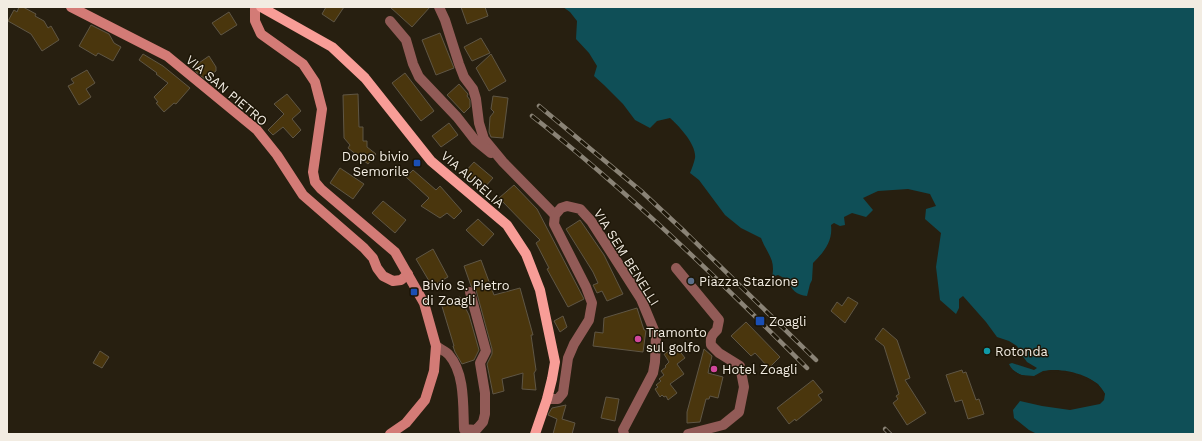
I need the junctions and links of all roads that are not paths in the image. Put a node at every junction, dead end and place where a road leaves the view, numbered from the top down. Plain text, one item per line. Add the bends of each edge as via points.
1 (71, 7) edge
2 (255, 7) edge
3 (261, 7) edge
4 (439, 7) edge
5 (390, 21) dead end
6 (501, 160) junction
7 (555, 215) junction
8 (676, 268) dead end
9 (408, 274) junction
10 (470, 292) dead end
11 (436, 346) junction
12 (547, 399) junction
13 (390, 434) edge
14 (535, 434) edge
15 (624, 434) edge
16 (688, 434) edge

1 - 9 street, VIA SAN PIETRO via 167,56 257,130 303,195 364,248 383,276 393,281 401,280
2 - 9 street via 255,21 260,34 303,64 315,82 322,109 313,172 314,182 395,252
3 - 12 main road, VIA AURELIA via 332,47 365,78 431,161 507,226 526,254 540,290 554,362
4 - 6 street via 464,77 473,89 484,139
5 - 6 street via 406,40 419,77 457,117 474,140
6 - 7 street
7 - 12 street via 554,224 592,303 589,320 568,358 563,393 558,399
7 - 15 street, VIA SEM BENELLI via 567,206 580,209 591,221 641,299 656,335 653,373 623,430
8 - 16 street via 719,320 717,330 710,339 711,344 740,366 744,387 739,412 723,425
9 - 11 street via 424,303
10 - 11 street via 486,351 480,363 486,406 482,422 476,430 464,429 461,381 449,354
11 - 13 street via 434,371 425,400 406,423
12 - 14 main road, VIA AURELIA

